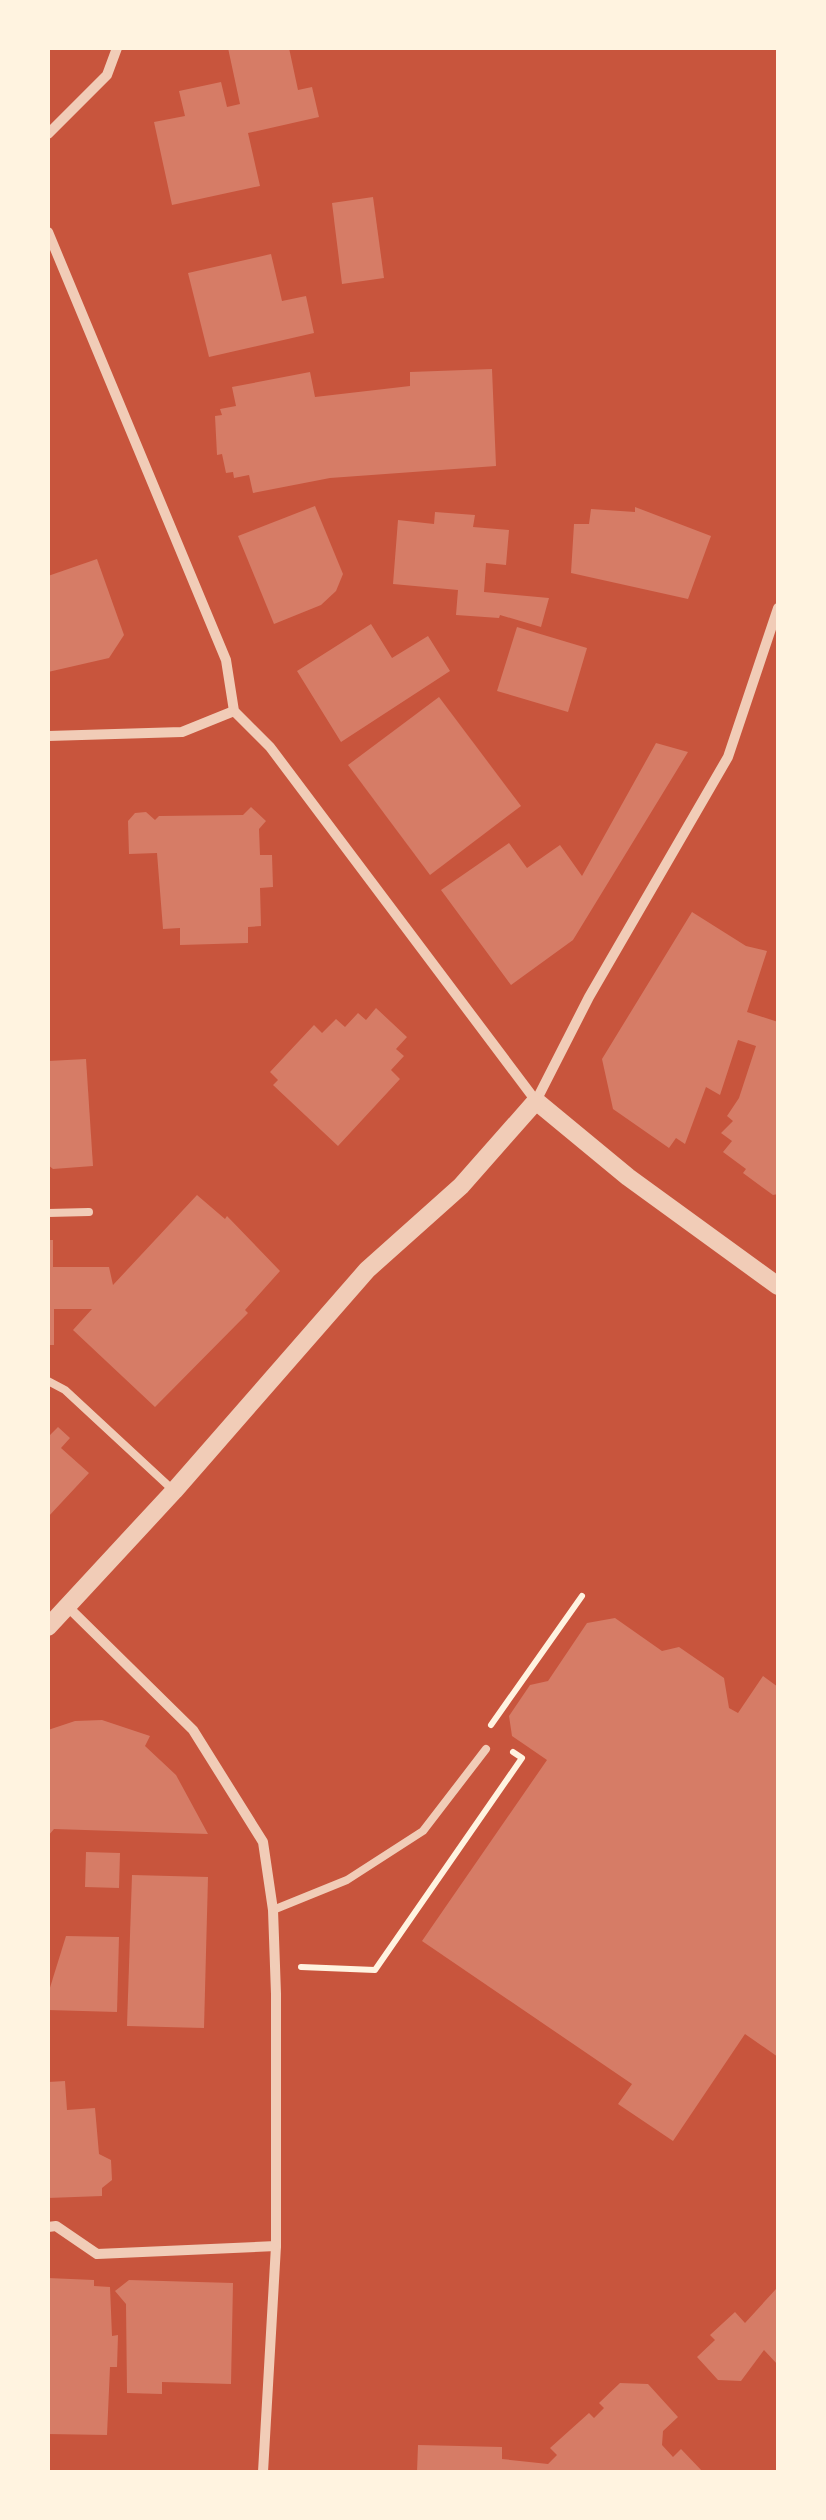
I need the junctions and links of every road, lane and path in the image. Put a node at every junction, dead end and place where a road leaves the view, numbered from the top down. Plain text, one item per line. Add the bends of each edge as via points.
1 (118, 48) edge
2 (48, 134) edge
3 (48, 232) edge
4 (778, 608) edge
5 (234, 711) junction
6 (48, 736) edge
7 (536, 1101) junction
8 (90, 1212) dead end
9 (48, 1214) edge
10 (778, 1286) edge
11 (48, 1381) edge
12 (174, 1491) junction
13 (68, 1607) junction
14 (48, 1627) edge
15 (486, 1749) dead end
16 (420, 1903) dead end
17 (273, 1910) junction
18 (275, 1966) junction
19 (48, 2226) edge
20 (276, 2246) junction
21 (263, 2472) edge

1 - 2 street via 107,75
3 - 5 street via 226,660
4 - 7 street via 728,757
5 - 6 street via 182,732
5 - 7 street via 270,747
7 - 10 street
7 - 12 street via 461,1186 367,1270
8 - 9 lane
11 - 12 lane via 66,1390
12 - 13 street
13 - 14 street
13 - 17 street via 193,1730 262,1842
15 - 17 lane via 424,1832 347,1880
16 - 18 path via 375,1970
17 - 18 street
18 - 20 street
19 - 20 street via 98,2254
20 - 21 street

